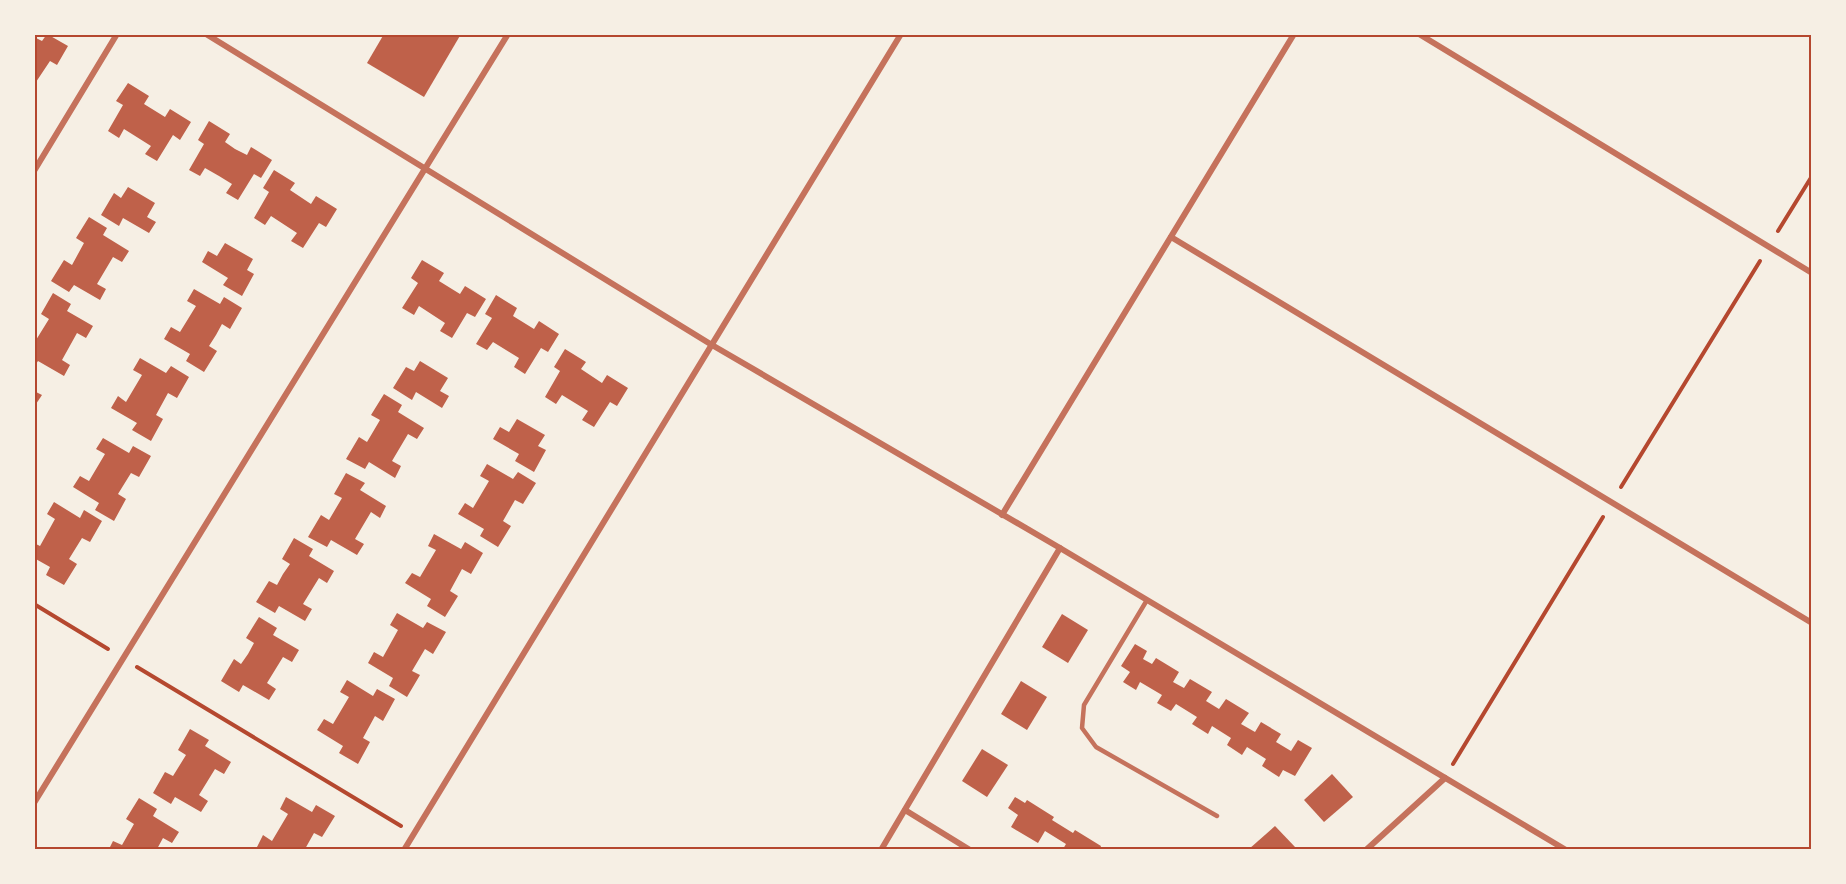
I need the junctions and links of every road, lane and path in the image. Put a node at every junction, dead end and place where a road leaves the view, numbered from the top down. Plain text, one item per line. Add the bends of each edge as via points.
1 (117, 34) edge
2 (206, 34) edge
3 (508, 34) edge
4 (901, 34) edge
5 (1294, 34) edge
6 (1419, 34) edge
7 (426, 170) junction
8 (34, 171) edge
9 (1812, 176) edge
10 (1171, 237) junction
11 (1768, 247) junction
12 (1812, 273) edge
13 (712, 345) junction
14 (1612, 503) junction
15 (1002, 515) junction
16 (1060, 548) junction
17 (1147, 600) junction
18 (34, 604) edge
19 (1812, 623) edge
20 (123, 659) junction
21 (1445, 778) junction
22 (34, 803) edge
23 (905, 810) junction
24 (1217, 816) dead end
25 (414, 834) junction
26 (404, 849) edge
27 (881, 849) edge
28 (970, 849) edge
29 (1366, 849) edge
30 (1566, 849) edge

1 - 8 street
2 - 7 street
3 - 7 street
4 - 13 street
5 - 10 street
6 - 11 street
7 - 13 street
7 - 20 street
9 - 11 path
10 - 14 street
10 - 15 street
11 - 12 street
11 - 14 path
13 - 15 street
13 - 25 street
14 - 19 street
14 - 21 path
15 - 16 street
16 - 17 street
16 - 23 street
17 - 21 street
17 - 24 lane via 1084,705 1082,728 1096,747
18 - 20 path
20 - 22 street
20 - 25 path
21 - 29 street
21 - 30 street
23 - 27 street
23 - 28 street
25 - 26 street

